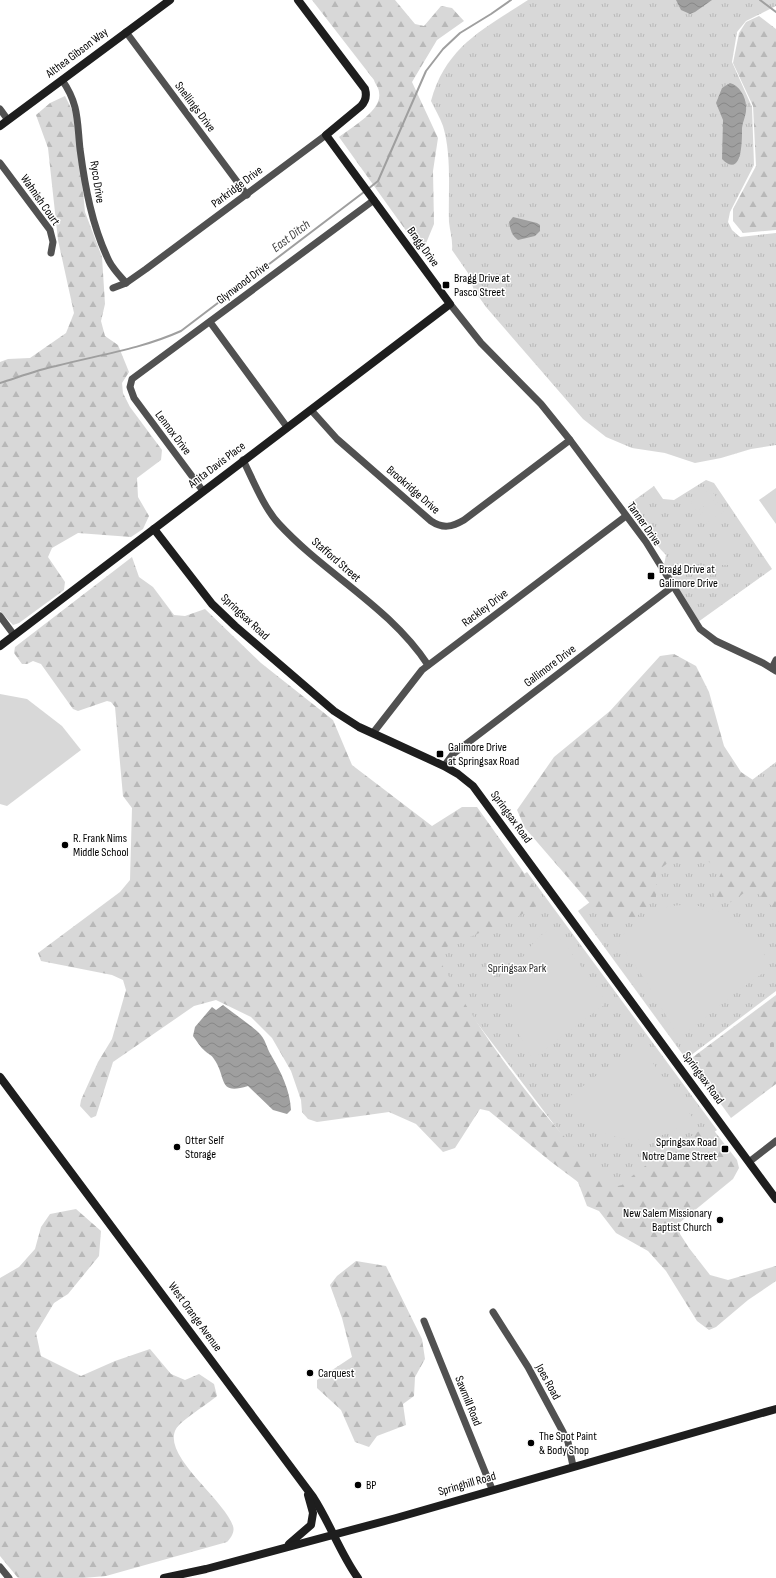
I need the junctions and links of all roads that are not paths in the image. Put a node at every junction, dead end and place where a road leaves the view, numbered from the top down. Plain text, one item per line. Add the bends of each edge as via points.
1 (170, 0) edge
2 (298, 0) edge
3 (126, 32) junction
4 (62, 80) junction
5 (0, 109) edge
6 (8, 120) junction
7 (0, 126) edge
8 (326, 134) junction
9 (0, 163) edge
10 (247, 195) junction
11 (372, 197) junction
12 (50, 253) dead end
13 (126, 283) junction
14 (113, 288) dead end
15 (450, 304) junction
16 (210, 322) junction
17 (130, 387) joint
18 (541, 404) joint
19 (310, 410) junction
20 (287, 427) junction
21 (570, 440) junction
22 (243, 460) junction
23 (203, 491) junction
24 (626, 516) junction
25 (154, 529) junction
26 (672, 587) junction
27 (0, 616) edge
28 (14, 635) junction
29 (0, 646) edge
30 (776, 660) edge
31 (428, 665) junction
32 (774, 669) edge
33 (373, 733) junction
34 (444, 766) junction
35 (0, 1077) edge
36 (776, 1141) edge
37 (749, 1162) junction
38 (776, 1199) edge
39 (493, 1312) dead end
40 (424, 1320) dead end
41 (776, 1409) edge
42 (573, 1466) junction
43 (304, 1485) junction
44 (492, 1489) junction
45 (333, 1534) junction
46 (283, 1548) junction
47 (0, 1567) edge
48 (8, 1578) edge
49 (164, 1578) edge
50 (358, 1578) edge

1 - 3 street, Althea Gibson Way
2 - 8 street, Parkridge Drive via 365,89 365,102
3 - 4 street, Althea Gibson Way
3 - 10 street, Snellings Drive
4 - 6 street, Althea Gibson Way
4 - 13 street, Ryco Drive via 73,97 77,110 81,155 91,211 109,261
5 - 6 street
6 - 7 street, Althea Gibson Way
8 - 10 street, Parkridge Drive
8 - 11 street, Bragg Drive
9 - 12 street, Wahnish Court via 50,230 53,242
10 - 13 street, Parkridge Drive
11 - 15 street, Bragg Drive
11 - 16 street, Glynwood Drive
13 - 14 street, Parkridge Drive
15 - 18 street, Bragg Drive via 481,343
15 - 19 street, Anita Davis Place
16 - 17 street, Glynwood Drive via 139,372 132,379
16 - 20 street
17 - 23 street, Lennox Drive via 134,398
18 - 21 street, Tanner Drive
19 - 20 street, Anita Davis Place
19 - 21 street, Brookridge Drive via 337,439 431,521 441,526 453,526 464,520
20 - 22 street, Anita Davis Place
21 - 24 street, Tanner Drive
22 - 23 street, Anita Davis Place
22 - 31 street, Stafford Street via 278,523 397,628
23 - 25 street, Anita Davis Place
24 - 26 street, Tanner Drive via 646,542
24 - 31 street, Rackley Drive
25 - 28 street, Anita Davis Place
25 - 33 street, Springsax Road via 197,587 235,626 334,711
26 - 32 street, Tanner Drive via 700,629 716,641
26 - 34 street, Gallimore Drive via 453,754
27 - 28 street
28 - 29 street, Anita Davis Place
30 - 32 street
31 - 33 street, Rackley Drive
33 - 34 street, Springsax Road
34 - 37 street, Springsax Road via 465,779 487,803
35 - 43 street, West Orange Avenue
36 - 37 street
37 - 38 street, Springsax Road
39 - 42 street, Joes Road via 528,1367 563,1432
40 - 44 street, Sawmill Road
41 - 42 street, Springhill Road
42 - 44 street, Springhill Road
43 - 45 street, West Orange Avenue via 321,1509
43 - 46 street via 312,1508 312,1524
44 - 45 street, Springhill Road
45 - 46 street, Springhill Road
45 - 50 street, West Orange Avenue
46 - 49 street, Springhill Road
47 - 48 street

